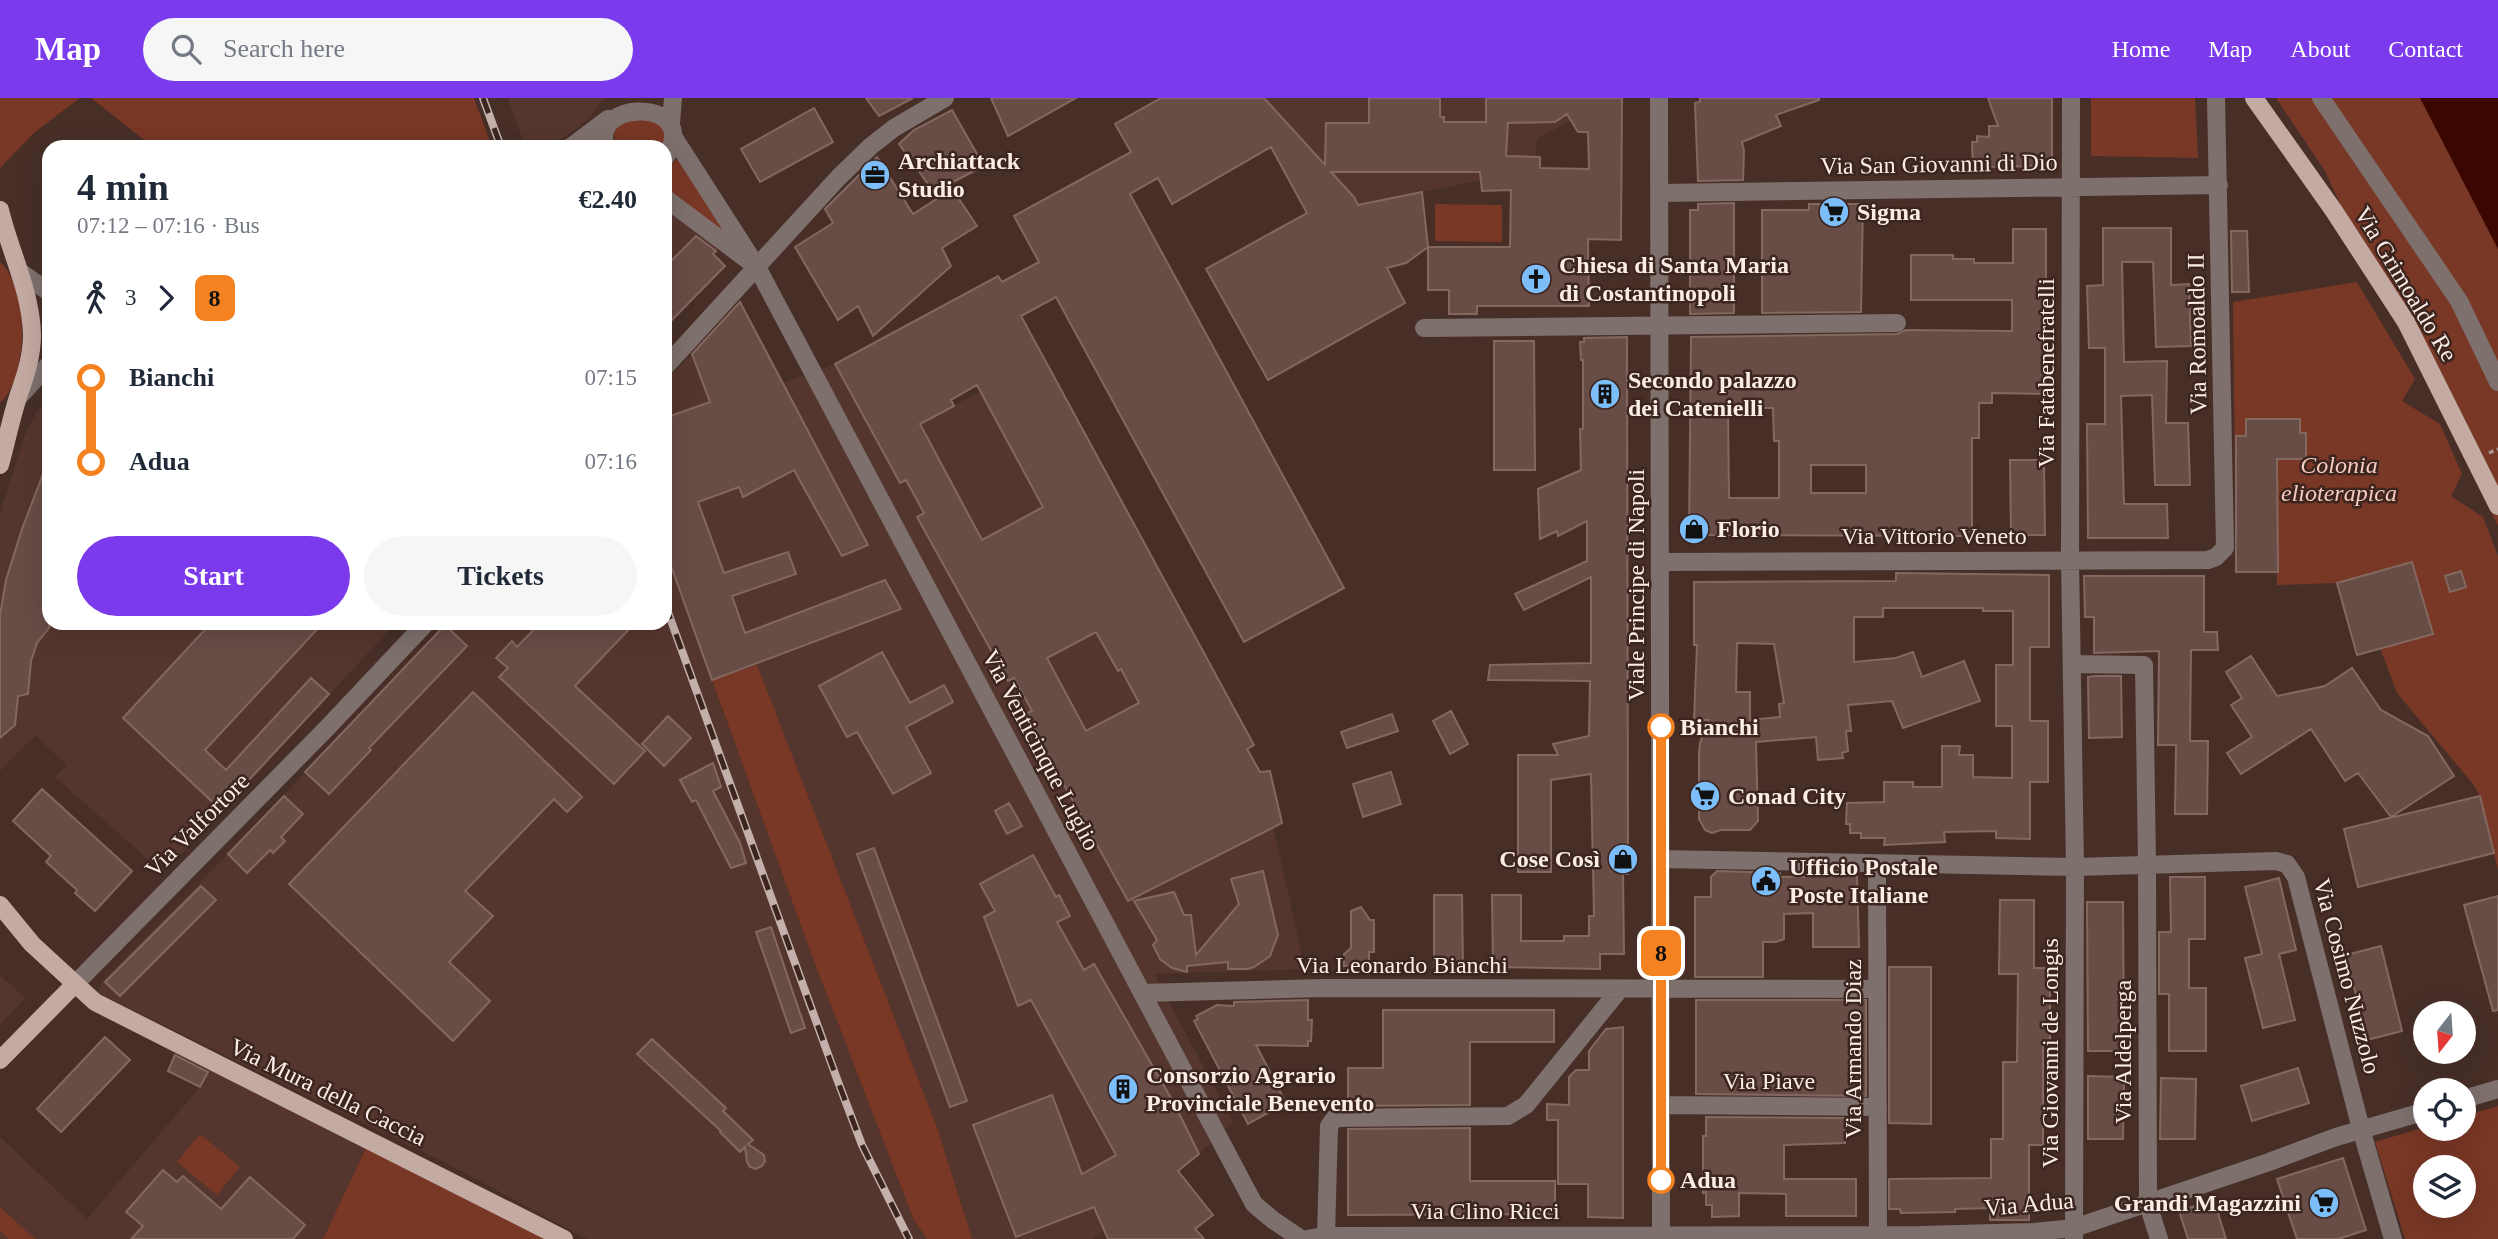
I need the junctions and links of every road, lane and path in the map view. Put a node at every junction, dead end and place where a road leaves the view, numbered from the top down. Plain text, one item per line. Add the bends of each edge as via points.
1 (673, 98) edge
2 (944, 98) edge
3 (1660, 98) edge
4 (2071, 98) edge
5 (2216, 98) edge
6 (2254, 98) edge
7 (2321, 98) edge
8 (626, 101) edge
9 (608, 119) junction
10 (672, 129) junction
11 (580, 140) edge
12 (605, 140) edge
13 (671, 140) edge
14 (2219, 185) junction
15 (2072, 186) junction
16 (1660, 193) junction
17 (672, 203) edge
18 (0, 210) edge
19 (0, 254) edge
20 (757, 267) junction
21 (19, 268) junction
22 (42, 286) edge
23 (1897, 323) dead end
24 (1660, 324) junction
25 (1424, 328) dead end
26 (672, 359) edge
27 (42, 372) edge
28 (2498, 382) edge
29 (18, 398) junction
30 (0, 413) edge
31 (0, 465) edge
32 (2498, 506) edge
33 (2070, 559) junction
34 (2208, 560) joint
35 (1660, 562) junction
36 (419, 630) edge
37 (2072, 664) junction
38 (1661, 859) junction
39 (1877, 864) junction
40 (2147, 864) junction
41 (2076, 867) junction
42 (0, 905) edge
43 (75, 984) junction
44 (1661, 988) junction
45 (1620, 989) junction
46 (1877, 989) junction
47 (1142, 993) junction
48 (0, 1060) edge
49 (2498, 1089) edge
50 (2476, 1095) edge
51 (1661, 1105) junction
52 (1878, 1107) junction
53 (2413, 1115) edge
54 (2361, 1129) junction
55 (2148, 1204) junction
56 (2074, 1234) edge
57 (1878, 1235) junction
58 (1661, 1237) edge
59 (1317, 1238) edge
60 (564, 1239) edge
61 (1301, 1239) edge
62 (2159, 1239) edge
63 (2393, 1239) edge

1 - 10 street
2 - 20 street via 871,146
3 - 16 street, Viale Principe di Napoli
4 - 15 street, Via Fatabenefratelli
5 - 14 street, Via Romoaldo II
6 - 32 main road, Via Grimoaldo Re via 2406,323
7 - 28 street via 2459,301
8 - 9 street
8 - 10 street, Via Venticinque Luglio via 646,101 665,113
9 - 11 street
9 - 12 street
10 - 13 street
10 - 20 street, Via Venticinque Luglio
14 - 15 street, Via San Giovanni di Dio
14 - 34 street, Via Romoaldo II via 2225,548
15 - 16 street, Via San Giovanni di Dio
15 - 33 street, Via Fatabenefratelli
16 - 24 street, Viale Principe di Napoli
17 - 20 street, Via Venticinque Luglio
18 - 21 main road
19 - 21 main road
20 - 26 street
20 - 47 street, Via Venticinque Luglio
21 - 22 street
21 - 29 main road via 32,336 27,376
23 - 24 street
24 - 25 street
24 - 35 street, Viale Principe di Napoli
27 - 29 street
29 - 30 main road
29 - 31 main road
33 - 34 street, Via Vittorio Veneto
33 - 35 street, Via Vittorio Veneto
33 - 37 street, Via Fatabenefratelli
35 - 38 street, Viale Principe di Napoli
36 - 43 street, Via Valfortore
37 - 40 street, Via Aldelperga via 2144,665
37 - 41 street, Via Giovanni de Longis
38 - 39 street
38 - 44 street, Viale Principe di Napoli
39 - 41 street
39 - 46 street, Via Armando Diaz
40 - 41 street
40 - 54 street, Via Cosimo Nuzzolo via 2287,864 2296,877
40 - 55 street, Via Aldelperga
41 - 56 street, Via Giovanni de Longis
42 - 43 main road, Via Mura della Caccia via 32,944
43 - 48 main road, Via Valfortore
43 - 60 main road, Via Mura della Caccia via 118,1014
44 - 45 street, Via Leonardo Bianchi
44 - 46 street, Via Leonardo Bianchi
44 - 51 street, Viale Principe di Napoli
45 - 47 street, Via Leonardo Bianchi
45 - 59 street via 1525,1105 1508,1116 1335,1118 1329,1126
46 - 52 street, Via Armando Diaz
47 - 61 street, Via Venticinque Luglio via 1254,1204
49 - 50 street
51 - 52 street, Via Piave
51 - 58 street, Viale Principe di Napoli
52 - 57 street, Via Armando Diaz
53 - 54 street, Via Adua
54 - 55 street, Via Adua
54 - 63 street, Via Cosimo Nuzzolo
55 - 56 street, Via Adua
55 - 62 street, Via Aldelperga
56 - 57 street, Via Adua
57 - 58 street, Via Adua
58 - 59 street, Via Clino Ricci

